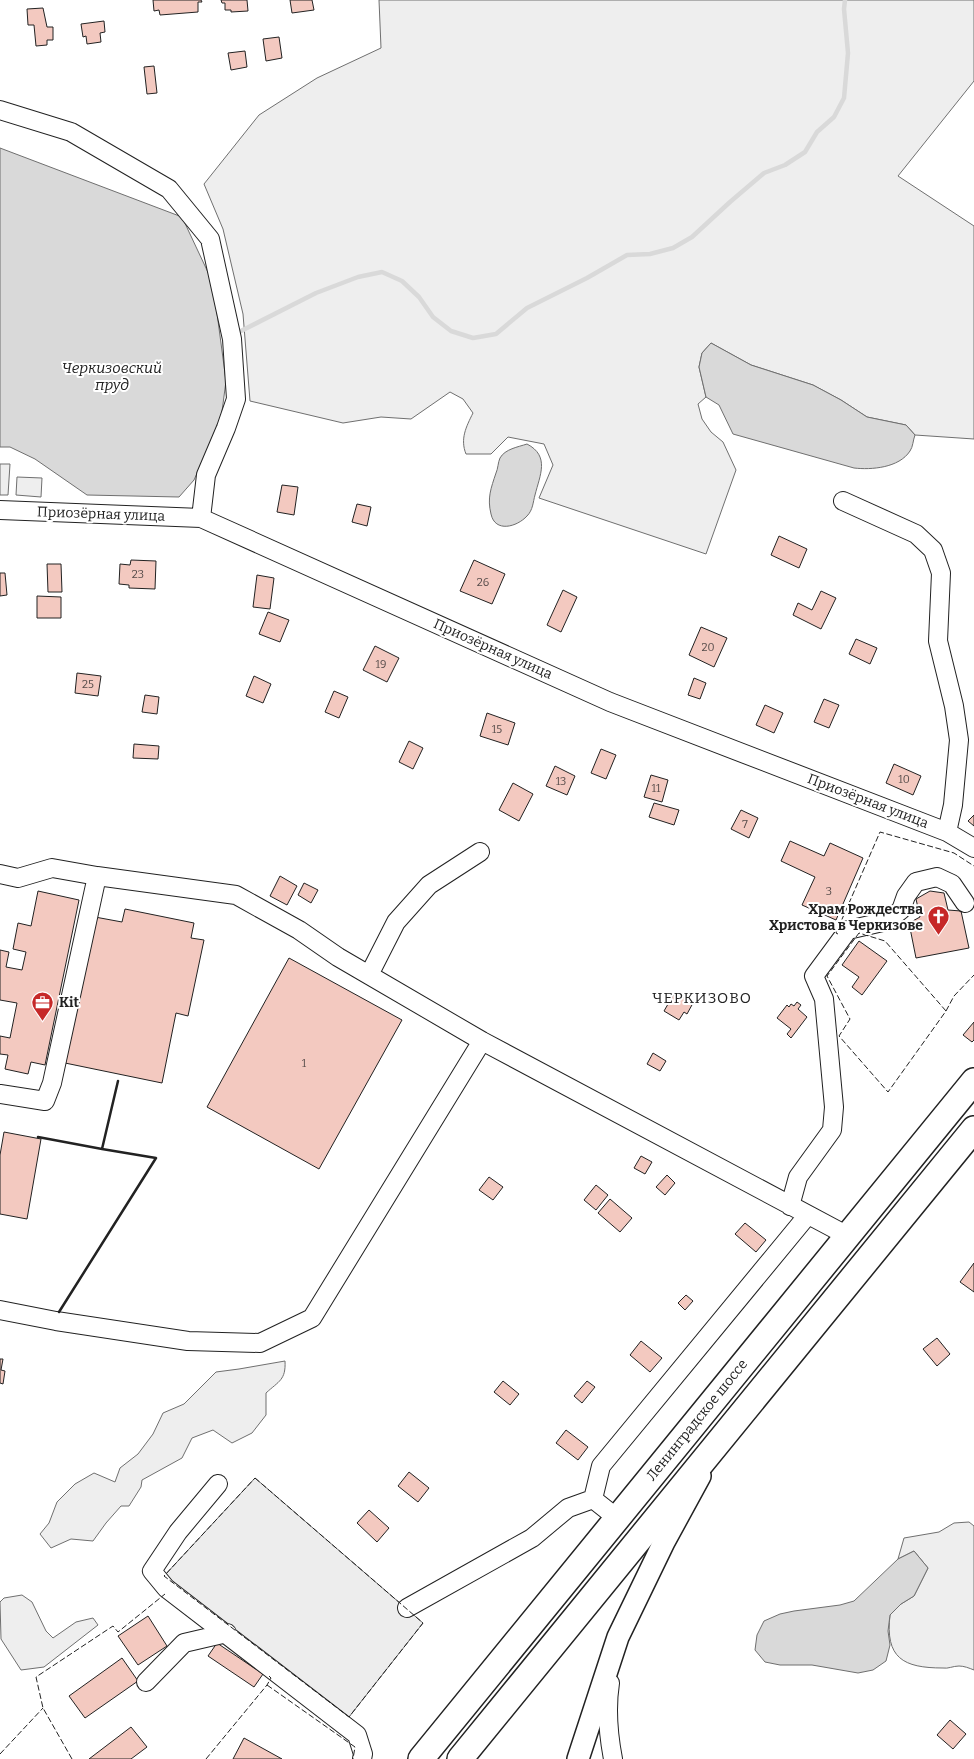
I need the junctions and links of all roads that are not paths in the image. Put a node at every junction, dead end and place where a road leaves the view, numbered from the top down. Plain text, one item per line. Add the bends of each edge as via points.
1 (0, 110) edge
2 (843, 501) dead end
3 (0, 510) edge
4 (201, 518) junction
5 (947, 832) junction
6 (974, 848) edge
7 (480, 852) dead end
8 (0, 874) edge
9 (97, 876) junction
10 (965, 903) dead end
11 (369, 975) junction
12 (482, 1041) junction
13 (974, 1081) edge
14 (0, 1094) edge
15 (974, 1129) edge
16 (790, 1206) junction
17 (807, 1216) junction
18 (848, 1236) junction
19 (0, 1310) edge
20 (720, 1439) junction
21 (218, 1484) dead end
22 (594, 1500) junction
23 (617, 1518) junction
24 (407, 1608) dead end
25 (227, 1633) junction
26 (618, 1637) junction
27 (146, 1682) dead end
28 (469, 1753) edge
29 (362, 1759) edge
30 (421, 1759) edge
31 (578, 1759) edge
32 (613, 1759) edge

1 - 4 street via 71,132 169,189 210,239 232,339 236,399 206,474
2 - 5 street via 916,534 932,550 940,573 938,640 959,740
3 - 4 street, Приозёрная улица
4 - 5 street, Приозёрная улица via 610,702
5 - 6 street, Приозёрная улица
7 - 11 street via 429,885 396,922
8 - 9 street via 18,878 52,868
9 - 11 street via 236,895
9 - 14 street via 52,1083 45,1101
10 - 16 street via 952,884 937,877 916,882 906,896 902,910 887,921 848,930 814,976 824,999 834,1107 832,1130 798,1177
11 - 12 street
12 - 16 street
12 - 19 street via 312,1318 260,1343 188,1341
13 - 18 highway, Ленинградское шоссе
15 - 20 highway
16 - 17 street
17 - 18 street
17 - 22 street via 600,1466
18 - 23 highway, Ленинградское шоссе
20 - 26 main road via 664,1542
20 - 28 highway
21 - 25 street via 178,1532 152,1571 166,1588
22 - 23 street
22 - 24 street via 568,1508 532,1538
23 - 30 highway, Ленинградское шоссе
25 - 27 street via 184,1643
25 - 29 street via 357,1735
26 - 31 main road
26 - 32 street via 607,1705

